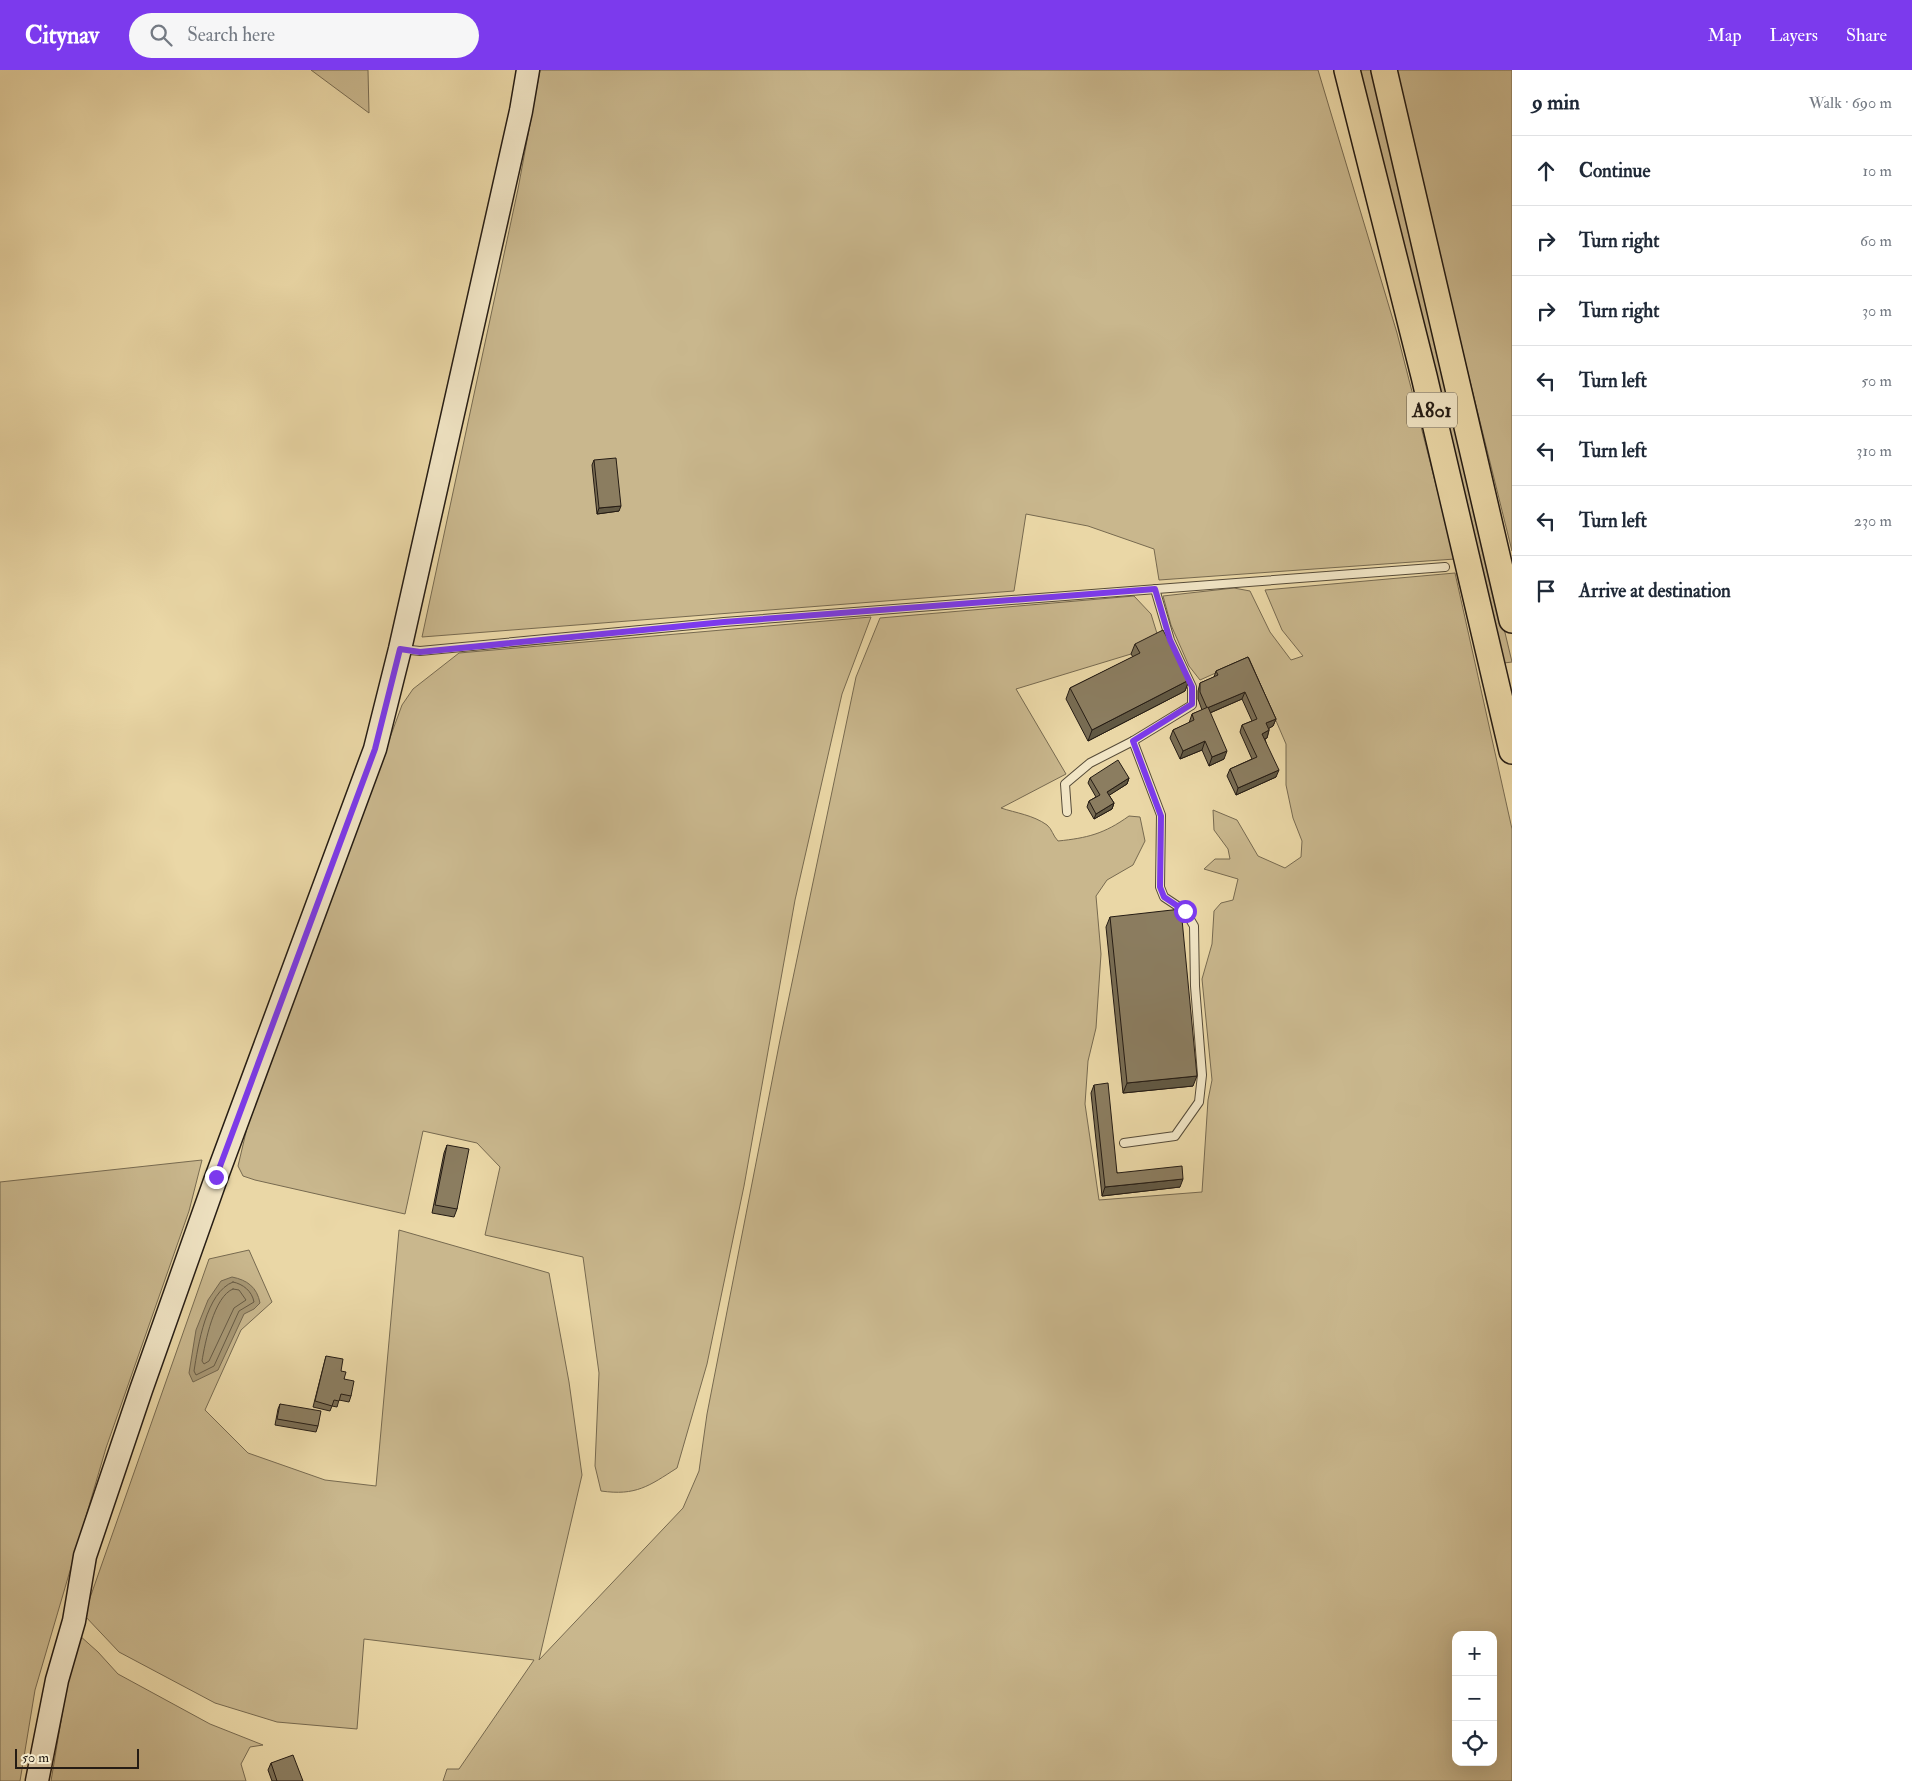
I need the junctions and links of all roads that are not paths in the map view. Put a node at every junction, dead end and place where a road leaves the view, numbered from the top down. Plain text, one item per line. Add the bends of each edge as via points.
1 (528, 70) edge
2 (1347, 70) edge
3 (1384, 70) edge
4 (1445, 567) dead end
5 (1155, 589) junction
6 (1512, 620) edge
7 (400, 649) junction
8 (1133, 741) junction
9 (1512, 751) edge
10 (1067, 812) dead end
11 (1124, 1143) dead end
12 (37, 1781) edge

1 - 7 main road
2 - 9 main road, A801 via 1424,376
3 - 6 main road, A801
4 - 5 lane
5 - 7 lane via 724,622 420,652
5 - 8 lane via 1170,640 1192,687 1192,704
7 - 12 main road via 375,749 215,1181 85,1556 74,1621 57,1680
8 - 10 lane via 1090,764 1065,784
8 - 11 lane via 1161,816 1160,887 1164,897 1185,911 1194,926 1202,1075 1199,1102 1175,1136

